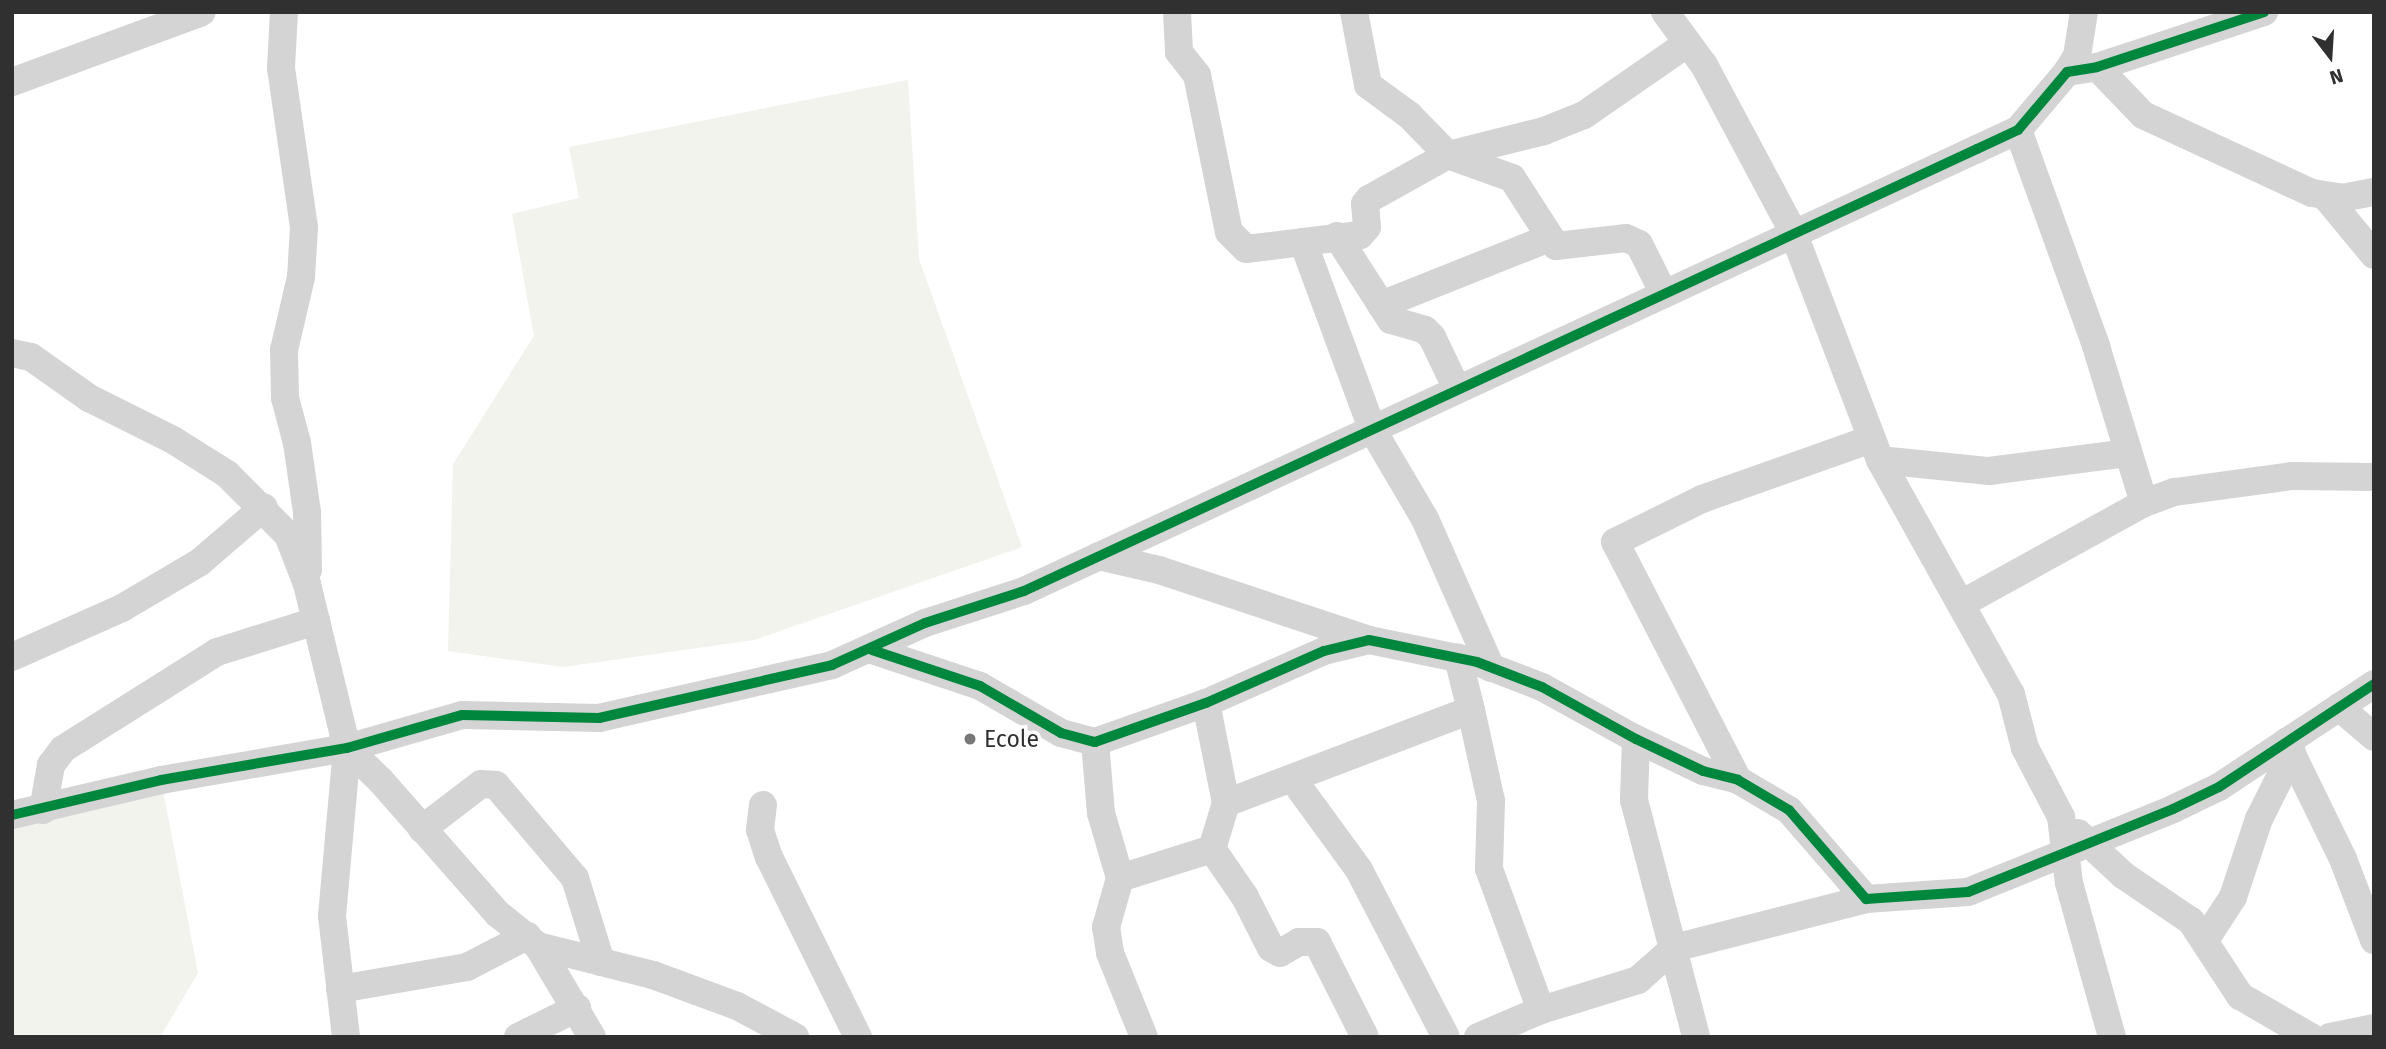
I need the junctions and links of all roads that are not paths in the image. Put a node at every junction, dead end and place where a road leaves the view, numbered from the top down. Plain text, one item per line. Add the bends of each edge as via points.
1 (202, 12) edge
2 (284, 12) edge
3 (1177, 12) edge
4 (1354, 12) edge
5 (1665, 12) edge
6 (2084, 12) edge
7 (2264, 12) edge
8 (1688, 43) junction
9 (2097, 67) junction
10 (2067, 72) junction
11 (12, 82) edge
12 (2018, 130) junction
13 (1448, 155) junction
14 (2374, 192) edge
15 (2326, 197) junction
16 (1793, 232) junction
17 (1337, 236) junction
18 (1549, 238) junction
19 (1303, 242) junction
20 (2374, 255) edge
21 (1664, 294) junction
22 (1381, 305) junction
23 (12, 352) edge
24 (1457, 390) junction
25 (1372, 429) junction
26 (1875, 449) junction
27 (2127, 453) junction
28 (2374, 477) edge
29 (2144, 503) junction
30 (264, 507) junction
31 (1099, 556) junction
32 (307, 584) junction
33 (1961, 604) junction
34 (316, 621) junction
35 (1369, 640) junction
36 (872, 650) junction
37 (12, 657) edge
38 (1458, 658) junction
39 (1491, 668) junction
40 (2374, 684) edge
41 (1206, 703) junction
42 (2339, 707) junction
43 (1471, 710) junction
44 (2374, 737) edge
45 (1636, 739) junction
46 (1095, 742) junction
47 (2289, 747) junction
48 (347, 748) junction
49 (1292, 778) junction
50 (1738, 780) junction
51 (1226, 803) junction
52 (763, 805) dead end
53 (43, 810) junction
54 (12, 815) edge
55 (2061, 817) junction
56 (422, 829) junction
57 (2090, 844) junction
58 (1212, 849) junction
59 (2064, 855) junction
60 (1119, 878) junction
61 (1866, 899) junction
62 (2205, 940) junction
63 (2374, 940) edge
64 (533, 941) junction
65 (1674, 948) junction
66 (601, 962) junction
67 (340, 989) junction
68 (577, 1008) junction
69 (1541, 1010) junction
70 (2374, 1028) edge
71 (346, 1037) edge
72 (518, 1037) edge
73 (592, 1037) edge
74 (795, 1037) edge
75 (858, 1037) edge
76 (1144, 1037) edge
77 (1365, 1037) edge
78 (1446, 1037) edge
79 (1478, 1037) edge
80 (1696, 1037) edge
81 (2112, 1037) edge
82 (2311, 1037) edge
83 (2330, 1037) edge

1 - 11 street
2 - 32 street via 281,68 304,228 301,277 284,349 285,398 307,512
3 - 19 street via 1179,52 1197,75 1229,232 1246,248
4 - 13 street via 1368,85 1409,115
5 - 8 street
6 - 10 street via 2077,56
7 - 9 street
8 - 13 street via 1584,115 1544,131
8 - 16 street
9 - 10 street
9 - 15 street via 2143,115
10 - 12 street
12 - 16 street
12 - 27 street via 2096,346
13 - 17 street via 1369,199 1365,231
13 - 18 street via 1512,178
14 - 15 street
15 - 20 street
16 - 21 street
16 - 26 street
17 - 19 street
17 - 22 street
18 - 21 street via 1566,248 1626,238 1639,244
18 - 22 street
19 - 25 street
21 - 24 street
22 - 24 street via 1391,320 1425,330 1432,337
23 - 30 street via 31,357 89,398 173,440 227,474
24 - 25 street
25 - 31 street
25 - 39 street via 1425,519
26 - 27 street via 1989,471
26 - 33 street
26 - 50 street via 1702,499 1615,542
27 - 29 street
28 - 29 street via 2292,476 2208,484
29 - 33 street
30 - 32 street via 288,535
30 - 37 street via 200,562 122,608
31 - 35 street via 1160,570
31 - 36 street via 1024,591 925,624
32 - 34 street
33 - 55 street via 2011,694 2025,748
34 - 48 street
34 - 53 street via 217,652 63,749 51,765
35 - 38 street
35 - 41 street via 1324,651
36 - 46 street via 979,686 1060,733
36 - 48 street via 832,665 598,718 462,715
38 - 39 street
38 - 43 street
39 - 45 street via 1542,687
40 - 42 street
41 - 46 street
41 - 51 street
42 - 44 street
42 - 47 street
43 - 49 street
43 - 69 street via 1490,801 1489,869
45 - 50 street via 1703,771
45 - 65 street via 1634,800
46 - 60 street via 1101,813
47 - 57 street via 2219,787
47 - 62 street via 2233,897
47 - 63 street via 2343,859
48 - 53 street via 161,780
48 - 56 street
48 - 67 street via 332,916
49 - 51 street
49 - 78 street via 1359,870
50 - 61 street via 1789,810
51 - 58 street
52 - 75 street via 760,830 769,857
53 - 54 street
55 - 57 street
55 - 59 street
56 - 64 street via 498,914
56 - 66 street via 481,784 496,785 575,878
57 - 59 street
57 - 62 street via 2123,875 2191,921
58 - 60 street
58 - 77 street via 1245,897 1271,948 1280,953 1300,942 1317,942
59 - 61 street via 1968,892
59 - 81 street
60 - 76 street via 1108,940
61 - 65 street
62 - 82 street via 2240,996
64 - 66 street
64 - 67 street via 467,967
64 - 68 street
65 - 69 street via 1638,980
65 - 80 street via 1677,979
66 - 74 street via 737,1006
67 - 71 street
68 - 72 street
68 - 73 street
69 - 79 street
70 - 83 street

